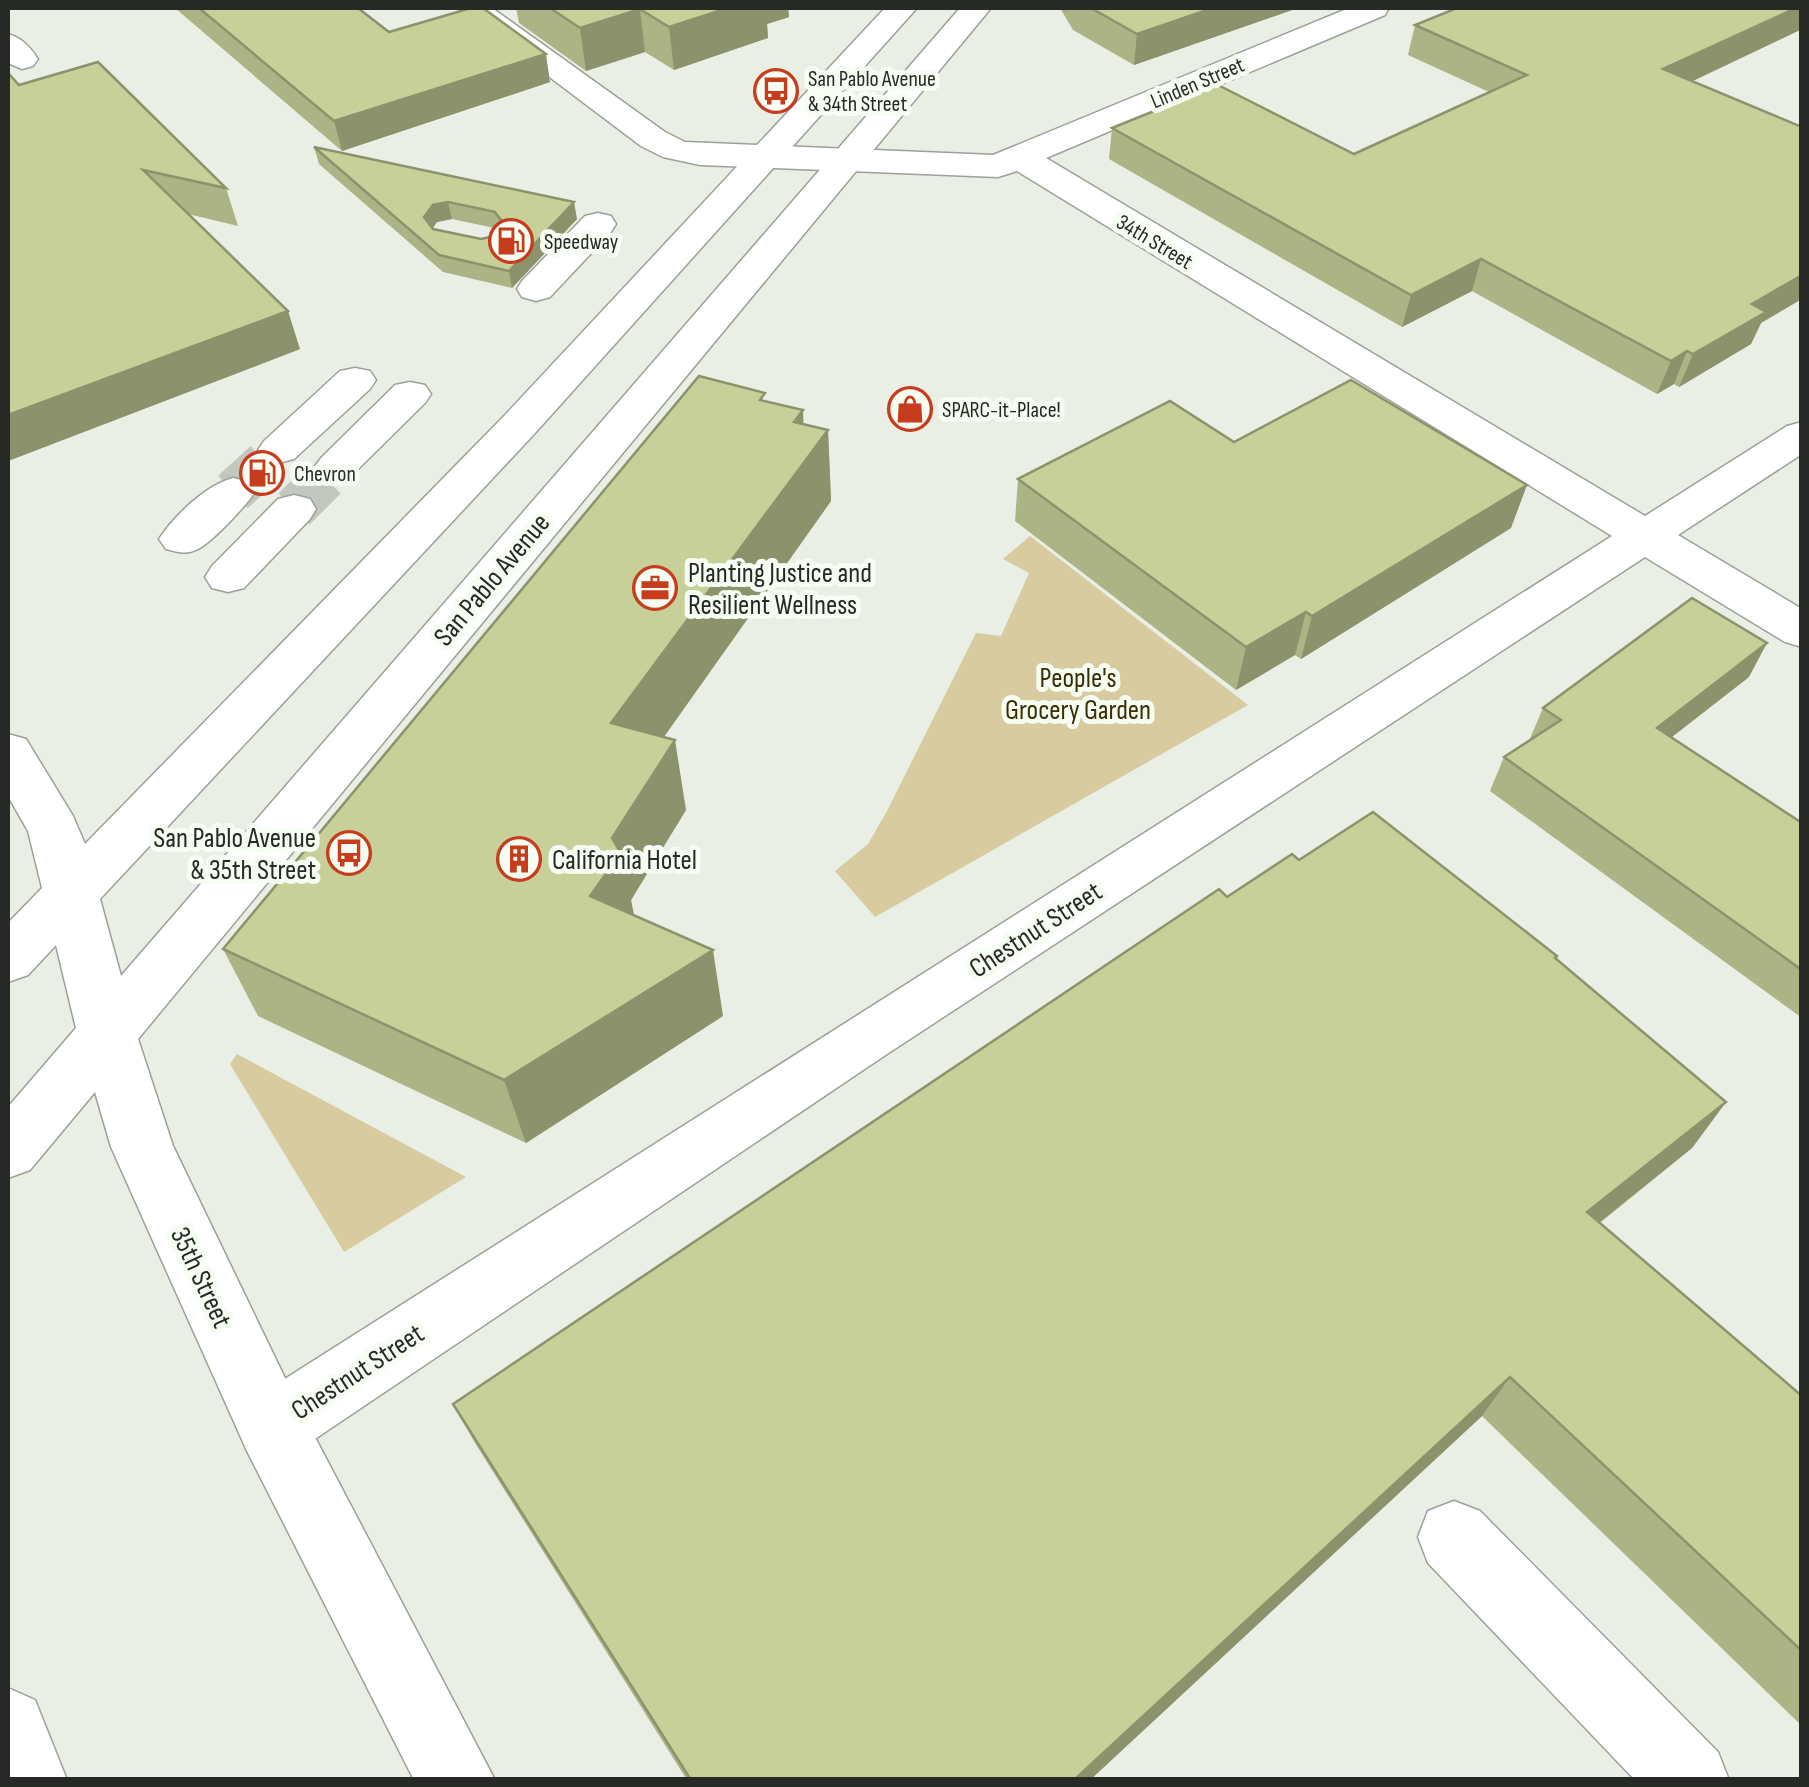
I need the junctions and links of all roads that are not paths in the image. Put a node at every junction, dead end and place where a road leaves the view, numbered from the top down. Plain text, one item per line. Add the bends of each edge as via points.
1 (473, 8) edge
2 (902, 8) edge
3 (976, 8) edge
4 (1374, 8) edge
5 (1019, 157) junction
6 (762, 158) junction
7 (846, 159) junction
8 (598, 224) dead end
9 (549, 267) dead end
10 (354, 380) dead end
11 (410, 394) dead end
12 (1802, 435) edge
13 (279, 450) tunnel mouth
14 (337, 466) tunnel mouth
15 (233, 492) tunnel mouth
16 (294, 509) tunnel mouth
17 (1644, 536) junction
18 (182, 538) dead end
19 (228, 577) dead end
20 (1802, 631) edge
21 (8, 752) edge
22 (68, 894) junction
23 (8, 959) edge
24 (107, 1032) junction
25 (8, 1151) edge
26 (272, 1427) junction
27 (1454, 1537) dead end
28 (8, 1727) edge
29 (28, 1780) edge
30 (456, 1780) edge
31 (1690, 1780) edge

1 - 6 main road via 653,139 700,156
2 - 6 main road
3 - 7 main road, San Pablo Avenue
4 - 5 main road, Linden Street
5 - 7 main road via 998,166
5 - 17 main road, 34th Street
6 - 7 main road
6 - 22 main road via 522,423
7 - 24 main road, San Pablo Avenue
8 - 9 main road
10 - 13 main road
11 - 14 main road
12 - 17 main road, Chestnut Street
15 - 18 main road
16 - 19 main road
17 - 20 main road, 34th Street
17 - 26 main road, Chestnut Street
21 - 22 main road, 35th Street via 54,830
22 - 23 main road
22 - 24 main road, 35th Street
24 - 25 main road, San Pablo Avenue
24 - 26 main road, 35th Street via 142,1146
26 - 30 main road, 35th Street
27 - 31 main road
28 - 29 main road

